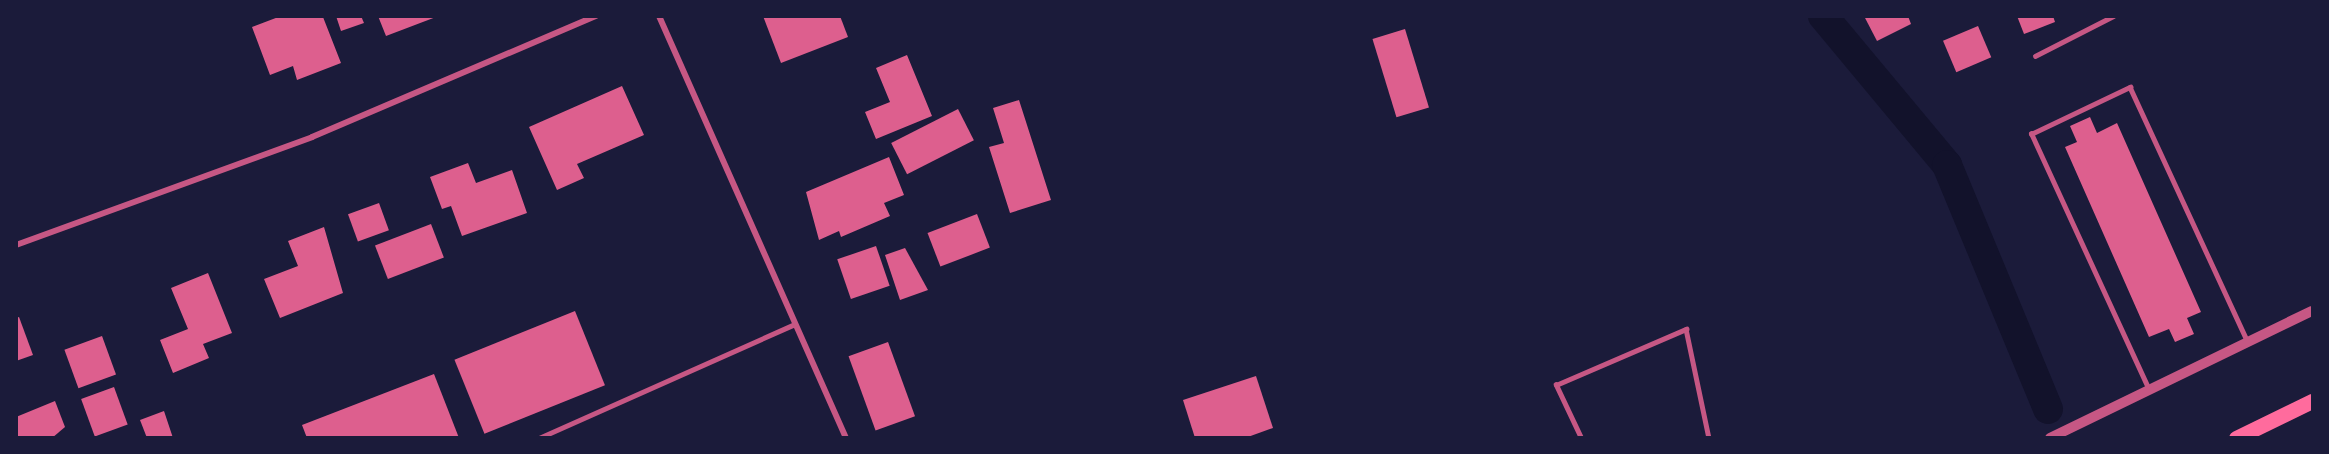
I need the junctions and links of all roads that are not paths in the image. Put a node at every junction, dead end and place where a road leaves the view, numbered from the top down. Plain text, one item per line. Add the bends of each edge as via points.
1 (596, 16) edge
2 (659, 16) edge
3 (2113, 16) edge
4 (2035, 56) dead end
5 (16, 245) edge
6 (2313, 311) edge
7 (795, 324) junction
8 (2248, 342) junction
9 (2149, 390) junction
10 (2313, 401) edge
11 (540, 438) edge
12 (846, 438) edge
13 (1581, 438) edge
14 (1709, 438) edge
15 (2050, 438) edge
16 (2236, 438) edge

1 - 5 street via 312,137
2 - 7 street
3 - 4 lane
6 - 8 street
7 - 11 lane
7 - 12 street
8 - 9 street
8 - 9 lane via 2130,87 2031,134
9 - 15 street
10 - 16 main road
13 - 14 lane via 1557,386 1686,329

